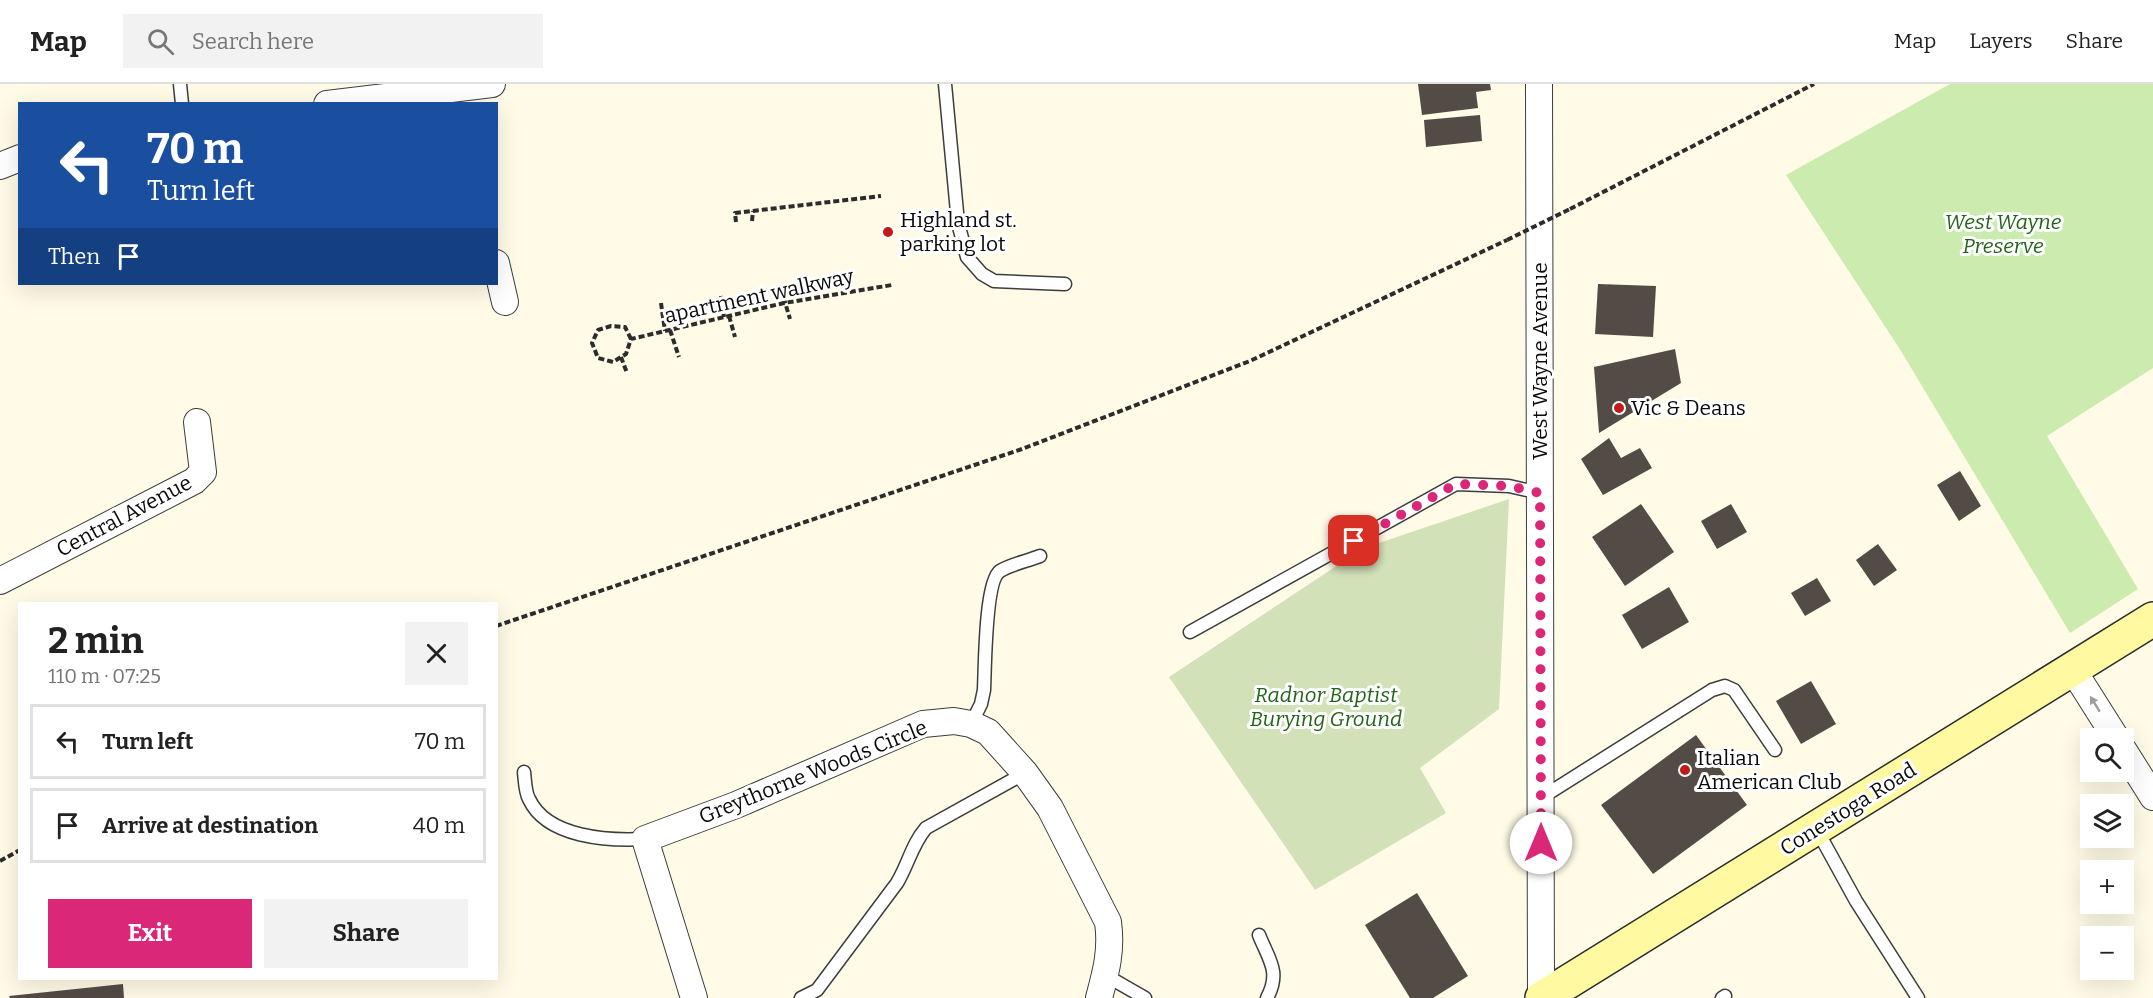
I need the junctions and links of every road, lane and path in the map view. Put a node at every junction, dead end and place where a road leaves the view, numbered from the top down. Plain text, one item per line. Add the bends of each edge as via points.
1 (180, 84) edge
2 (492, 84) edge
3 (945, 84) edge
4 (1539, 84) edge
5 (1814, 84) edge
6 (461, 92) edge
7 (182, 102) edge
8 (349, 102) edge
9 (18, 159) edge
10 (0, 166) edge
11 (881, 196) dead end
12 (753, 211) junction
13 (752, 221) dead end
14 (736, 222) dead end
15 (498, 272) edge
16 (1065, 284) dead end
17 (892, 285) dead end
18 (782, 289) dead end
19 (721, 296) dead end
20 (505, 302) dead end
21 (661, 303) dead end
22 (784, 303) junction
23 (726, 316) junction
24 (790, 319) dead end
25 (667, 330) junction
26 (735, 337) dead end
27 (631, 339) junction
28 (621, 357) junction
29 (679, 357) dead end
30 (627, 373) dead end
31 (197, 422) dead end
32 (1540, 493) junction
33 (1040, 556) dead end
34 (0, 581) edge
35 (2153, 619) edge
36 (498, 625) edge
37 (1190, 632) dead end
38 (2073, 670) junction
39 (971, 724) junction
40 (2110, 728) edge
41 (1775, 750) dead end
42 (2134, 767) edge
43 (524, 772) dead end
44 (1025, 773) junction
45 (2153, 797) edge
46 (1540, 798) junction
47 (1816, 829) junction
48 (645, 839) junction
49 (18, 851) edge
50 (0, 861) edge
51 (1259, 935) dead end
52 (1102, 986) edge
53 (694, 998) edge
54 (801, 998) edge
55 (1145, 998) edge
56 (1267, 998) edge
57 (1542, 998) edge
58 (1918, 998) edge

1 - 7 lane
2 - 6 street
3 - 16 lane via 958,223 967,257 981,274 994,281
4 - 32 street, West Wayne Avenue
5 - 36 path, bridge via 1507,240 1250,361 1022,449
6 - 8 street
9 - 10 street
11 - 12 path
12 - 13 path
12 - 14 path via 735,213
15 - 20 street
17 - 22 path, apartment walkway
18 - 22 path
19 - 23 path
21 - 25 path
22 - 23 path, apartment walkway
22 - 24 path
23 - 25 path, apartment walkway
23 - 26 path
25 - 27 path, apartment walkway
25 - 29 path
27 - 28 path
27 - 28 path via 625,327 598,330 592,343 598,358 613,362
28 - 30 path
31 - 34 street, Central Avenue via 203,472 194,481
32 - 37 lane via 1509,486 1456,484
32 - 46 street, West Wayne Avenue
33 - 39 lane via 999,571 993,579 984,690
35 - 38 main road, Conestoga Road
40 -> 38 street
38 - 47 main road, Conestoga Road
39 - 44 street via 988,732
39 - 48 street, Greythorne Woods Circle via 923,724 736,805
41 - 46 lane via 1734,690 1725,686 1712,690
42 - 45 street
43 - 48 lane via 528,799 544,819 563,830 618,840
44 - 52 street via 1050,808 1108,922 1109,964
44 - 54 lane via 926,828 917,838 891,892 817,990
46 - 57 street, West Wayne Avenue
47 - 57 main road, Conestoga Road
47 - 58 lane via 1856,902
48 - 53 street
49 - 50 path
51 - 56 lane via 1275,974
52 - 55 lane

